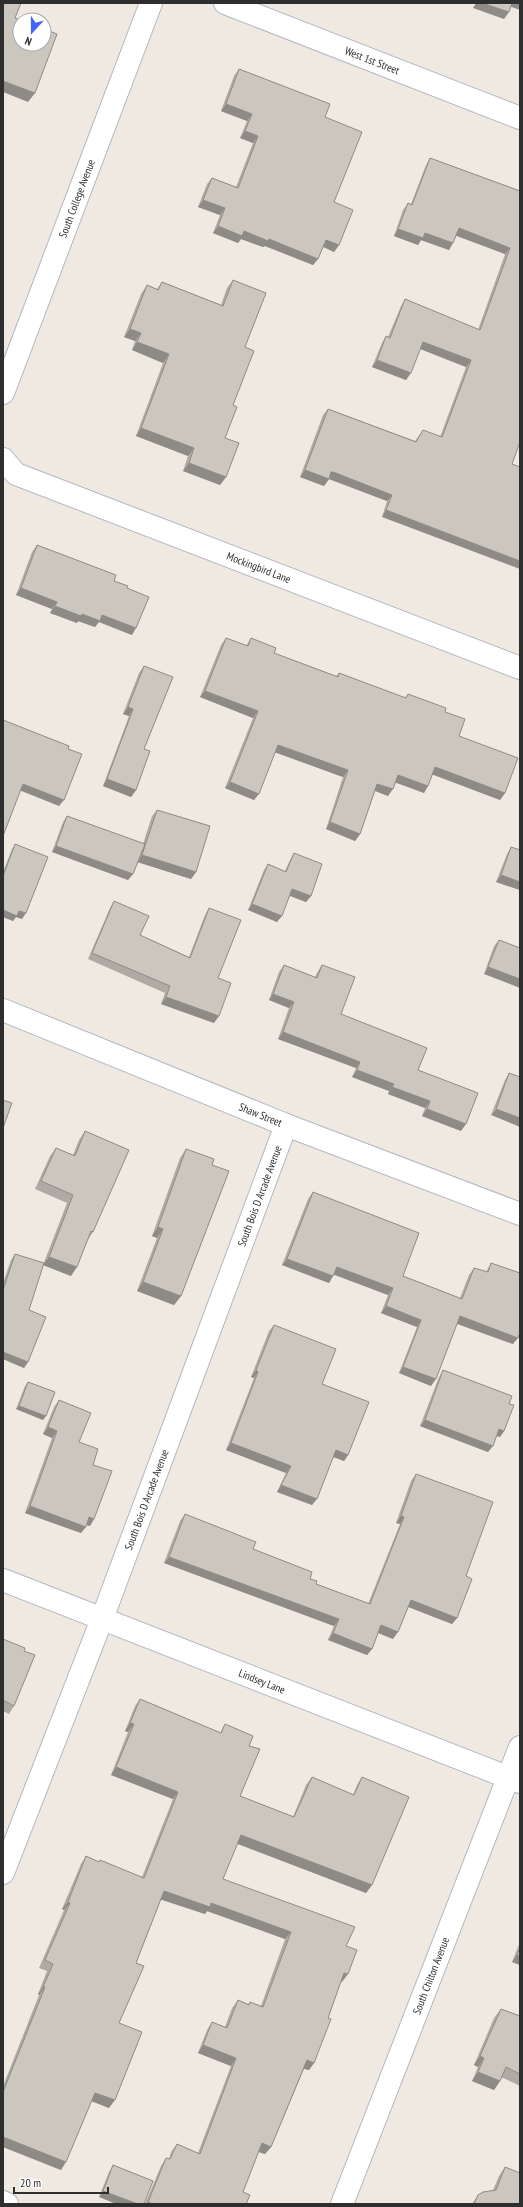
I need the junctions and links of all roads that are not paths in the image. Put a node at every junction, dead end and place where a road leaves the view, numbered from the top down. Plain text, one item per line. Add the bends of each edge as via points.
1 (151, 3) edge
2 (225, 3) edge
3 (520, 118) edge
4 (3, 394) edge
5 (3, 459) edge
6 (520, 668) edge
7 (3, 1010) edge
8 (286, 1125) junction
9 (520, 1214) edge
10 (3, 1580) edge
11 (102, 1618) junction
12 (520, 1747) edge
13 (514, 1780) edge
14 (3, 1873) edge
15 (3, 2202) edge
16 (7, 2204) edge
17 (342, 2204) edge

1 - 4 street, South College Avenue
2 - 3 street, West 1st Street
5 - 6 street, Mockingbird Lane via 16,474
7 - 8 street, Shaw Street
8 - 9 street, Shaw Street
8 - 11 street, South Bois D Arcade Avenue
10 - 11 street, Lindsey Lane
11 - 13 street, Lindsey Lane
11 - 14 street, South Bois D Arcade Avenue
12 - 13 street, South Chilton Avenue
13 - 17 street, South Chilton Avenue
15 - 16 street

